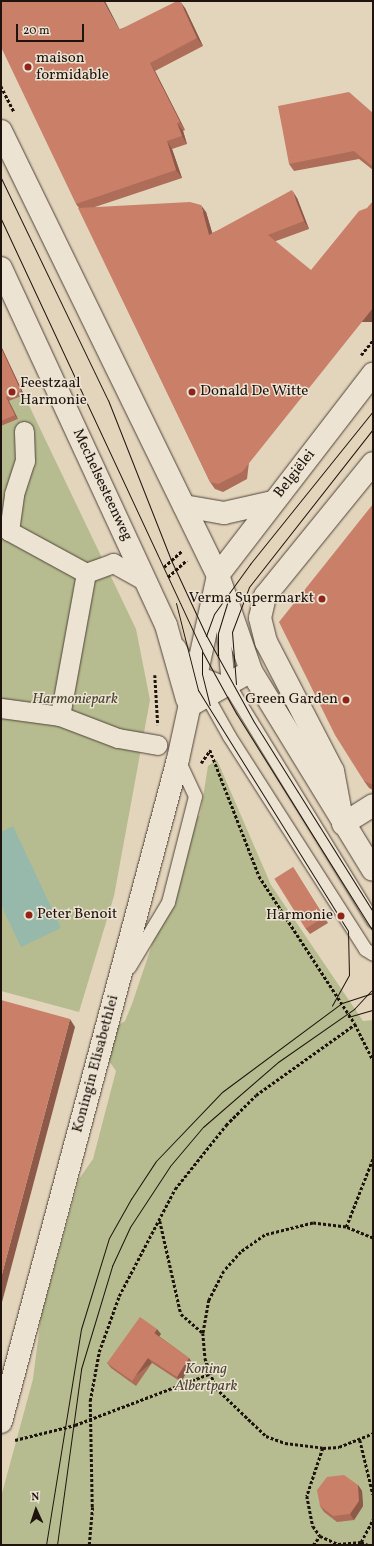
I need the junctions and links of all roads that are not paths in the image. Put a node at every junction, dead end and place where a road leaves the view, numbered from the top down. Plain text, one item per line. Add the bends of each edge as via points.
1 (1, 131) edge
2 (1, 269) edge
3 (373, 374) edge
4 (24, 431) dead end
5 (373, 463) edge
6 (273, 502) junction
7 (184, 506) junction
8 (5, 533) edge
9 (86, 573) junction
10 (218, 575) junction
11 (149, 587) junction
12 (166, 625) junction
13 (195, 671) junction
14 (251, 672) junction
15 (228, 684) junction
16 (197, 702) junction
17 (1, 708) edge
18 (60, 716) junction
19 (157, 745) road end
20 (373, 805) edge
21 (343, 824) junction
22 (373, 870) edge
23 (373, 921) edge
24 (373, 954) edge
25 (1, 1422) edge

1 - 7 main road
2 - 11 main road, Mechelsesteenweg
3 - 6 main road, Belgiëlei
4 - 8 street via 25,461
5 - 21 main road via 266,596 261,607 262,630 266,642 334,771
6 - 7 main road via 224,513
6 - 10 main road, Belgiëlei
7 - 10 main road
8 - 9 street
9 - 11 street via 113,563
9 - 18 street
10 - 13 main road, Koningin Elisabethlei
10 - 14 main road
10 - 15 lane
11 - 12 main road, Mechelsesteenweg
12 - 13 lane
12 - 16 main road, Mechelsesteenweg
13 - 15 lane
13 - 16 main road, Koningin Elisabethlei
14 - 15 main road
14 - 21 main road
15 - 16 main road
15 - 23 lane
16 - 24 lane via 365,949
16 - 25 main road, Koningin Elisabethlei via 178,759
17 - 18 street
18 - 19 street via 118,738
20 - 21 main road
21 - 22 main road

